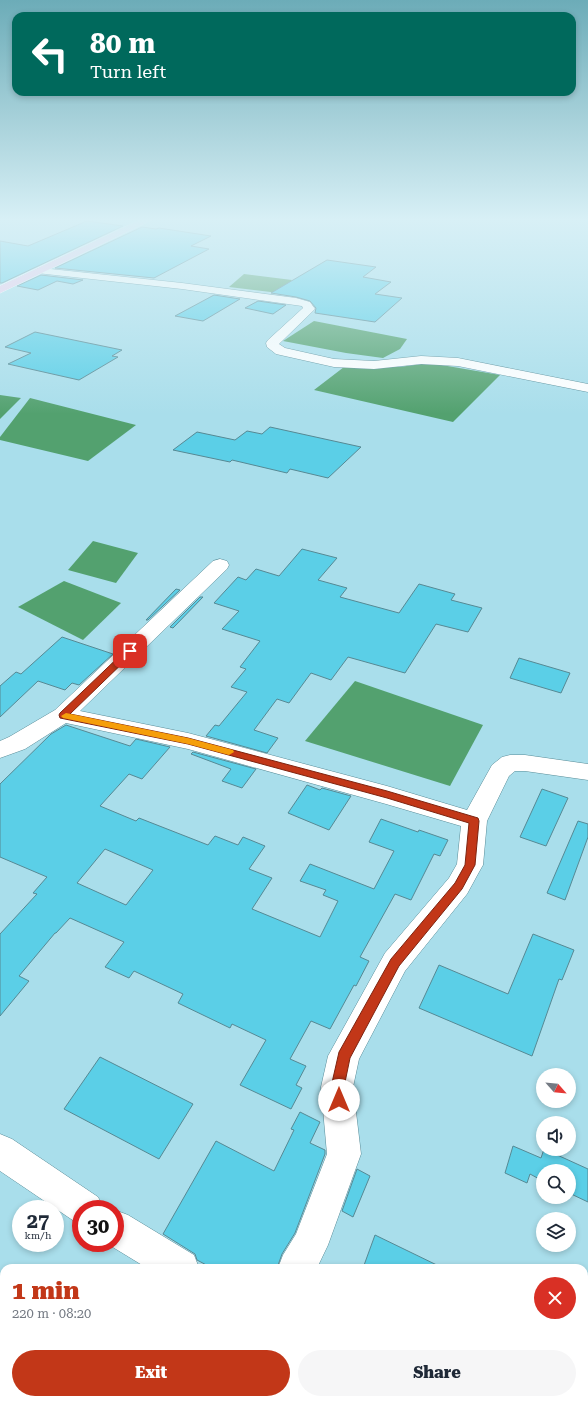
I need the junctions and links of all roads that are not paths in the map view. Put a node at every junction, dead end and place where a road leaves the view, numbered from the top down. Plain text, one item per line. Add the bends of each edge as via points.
1 (14, 284) edge
2 (160, 284) edge
3 (0, 290) edge
4 (588, 388) edge
5 (220, 565) dead end
6 (63, 715) junction
7 (0, 750) edge
8 (588, 772) edge
9 (474, 821) junction
10 (0, 1151) edge
11 (73, 1200) edge
12 (124, 1233) edge
13 (174, 1264) edge
14 (298, 1264) edge

1 - 3 main road
2 - 4 street via 306,304 309,309 272,343 273,347 281,351 334,363 374,365 437,360 458,362
5 - 6 street
6 - 7 street via 17,743
6 - 9 street via 188,741
8 - 9 street via 510,763 500,771
9 - 14 street via 470,865 458,886 395,962 344,1056 337,1087 344,1154 310,1244
10 - 11 street
12 - 13 street

